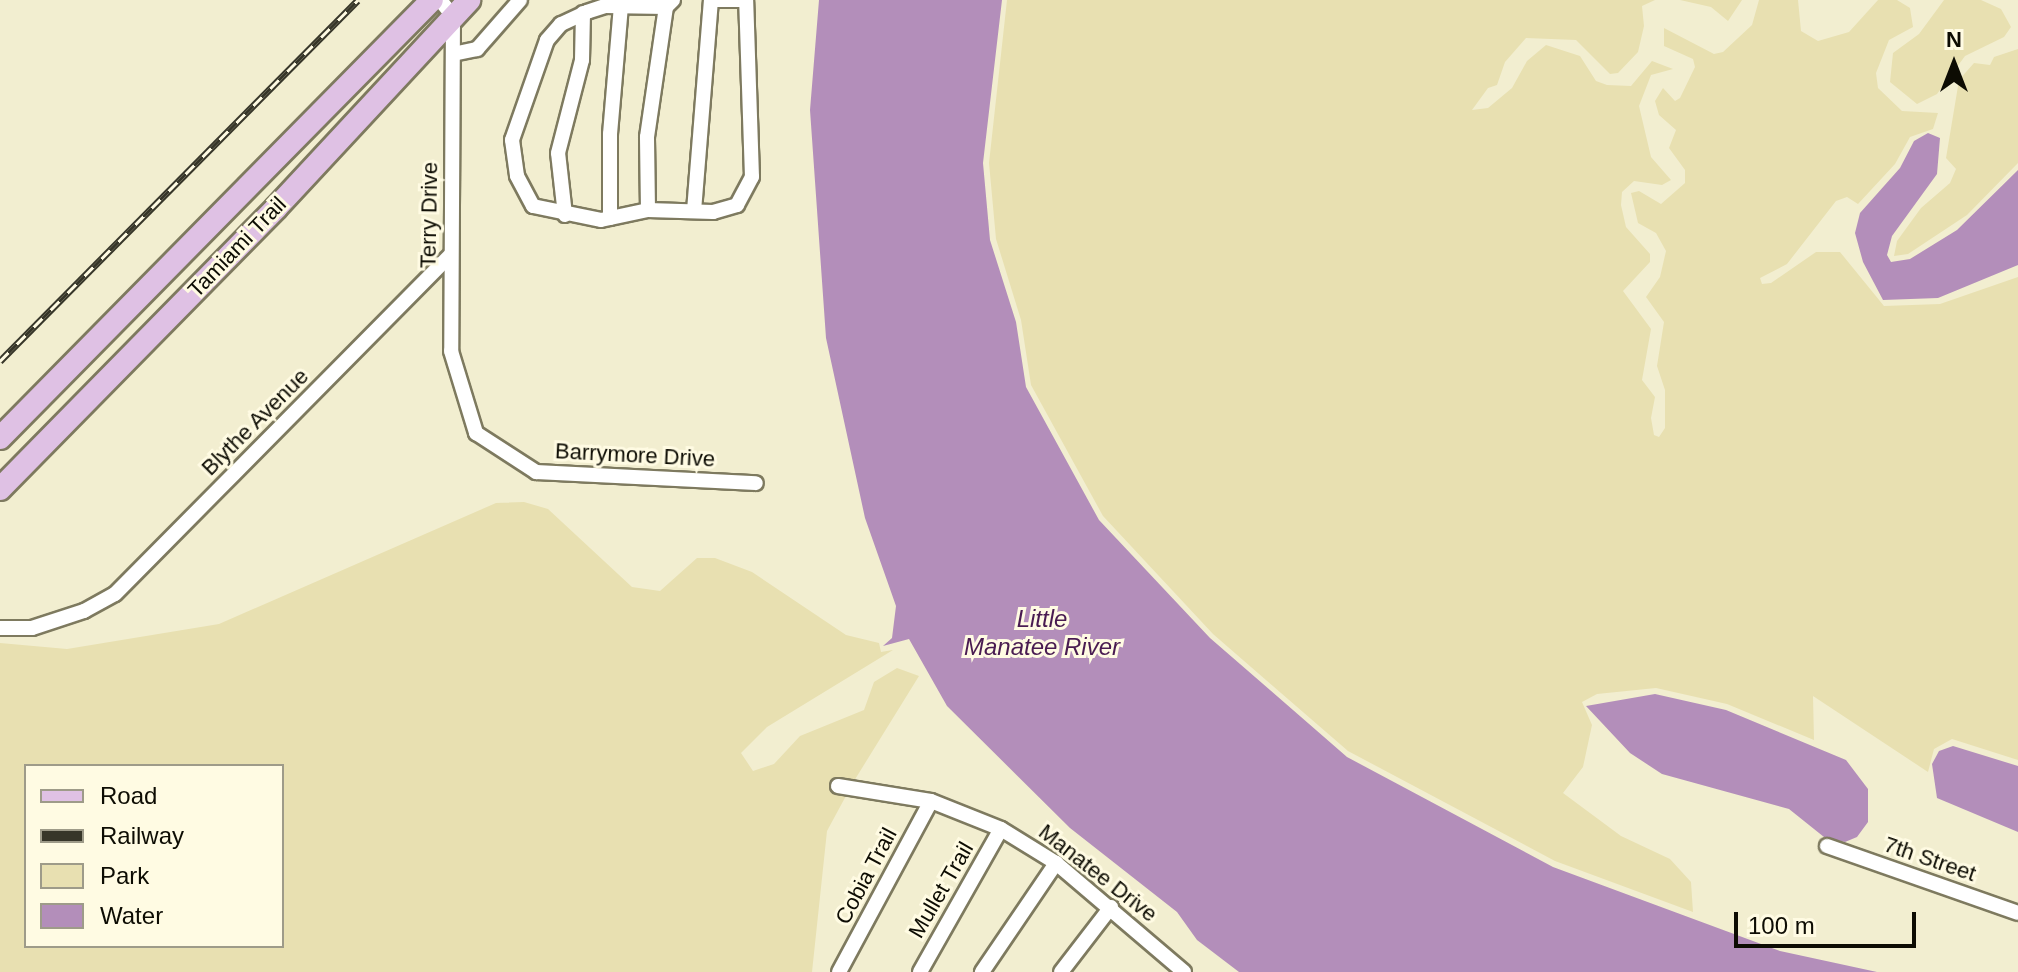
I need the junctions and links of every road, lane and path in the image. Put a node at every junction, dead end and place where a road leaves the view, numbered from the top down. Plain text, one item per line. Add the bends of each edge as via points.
1 (432, 0) edge
2 (520, 0) edge
3 (714, 0) edge
4 (745, 0) edge
5 (670, 3) edge
6 (454, 5) edge
7 (621, 6) junction
8 (583, 13) junction
9 (453, 54) junction
10 (648, 210) junction
11 (694, 211) junction
12 (565, 215) junction
13 (610, 218) junction
14 (451, 255) junction
15 (476, 433) joint
16 (0, 438) edge
17 (756, 483) dead end
18 (0, 489) edge
19 (0, 628) edge
20 (838, 786) dead end
21 (931, 801) junction
22 (1001, 829) junction
23 (1827, 846) dead end
24 (1056, 863) junction
25 (1111, 907) junction
26 (2018, 913) edge
27 (1167, 966) edge
28 (839, 972) edge
29 (920, 972) edge
30 (982, 972) edge
31 (1061, 972) edge
32 (1184, 972) edge

1 - 16 main road, Tamiami Trail
2 - 9 street via 477,49
3 - 4 street
3 - 11 street
4 - 11 street via 749,189 729,208
5 - 7 street
5 - 10 street via 647,137
6 - 9 street, Terry Drive
6 - 18 main road, Tamiami Trail via 276,208
7 - 8 street
7 - 13 street via 610,134
8 - 12 street via 582,60 558,153
8 - 12 street via 561,24 547,40 512,140 517,176 533,206
9 - 14 street, Terry Drive
10 - 11 street
10 - 13 street
12 - 13 street
14 - 15 street, Terry Drive via 451,351
14 - 19 street, Blythe Avenue via 115,594 32,628
15 - 17 street, Barrymore Drive via 536,472
20 - 21 street, Manatee Drive
21 - 22 street, Manatee Drive
21 - 28 street, Cobia Trail
22 - 24 street, Manatee Drive
22 - 29 street, Mullet Trail
23 - 26 street, 7th Street
24 - 25 street, Manatee Drive
24 - 30 street
25 - 27 street, Manatee Drive
25 - 31 street
27 - 32 street, Manatee Drive

